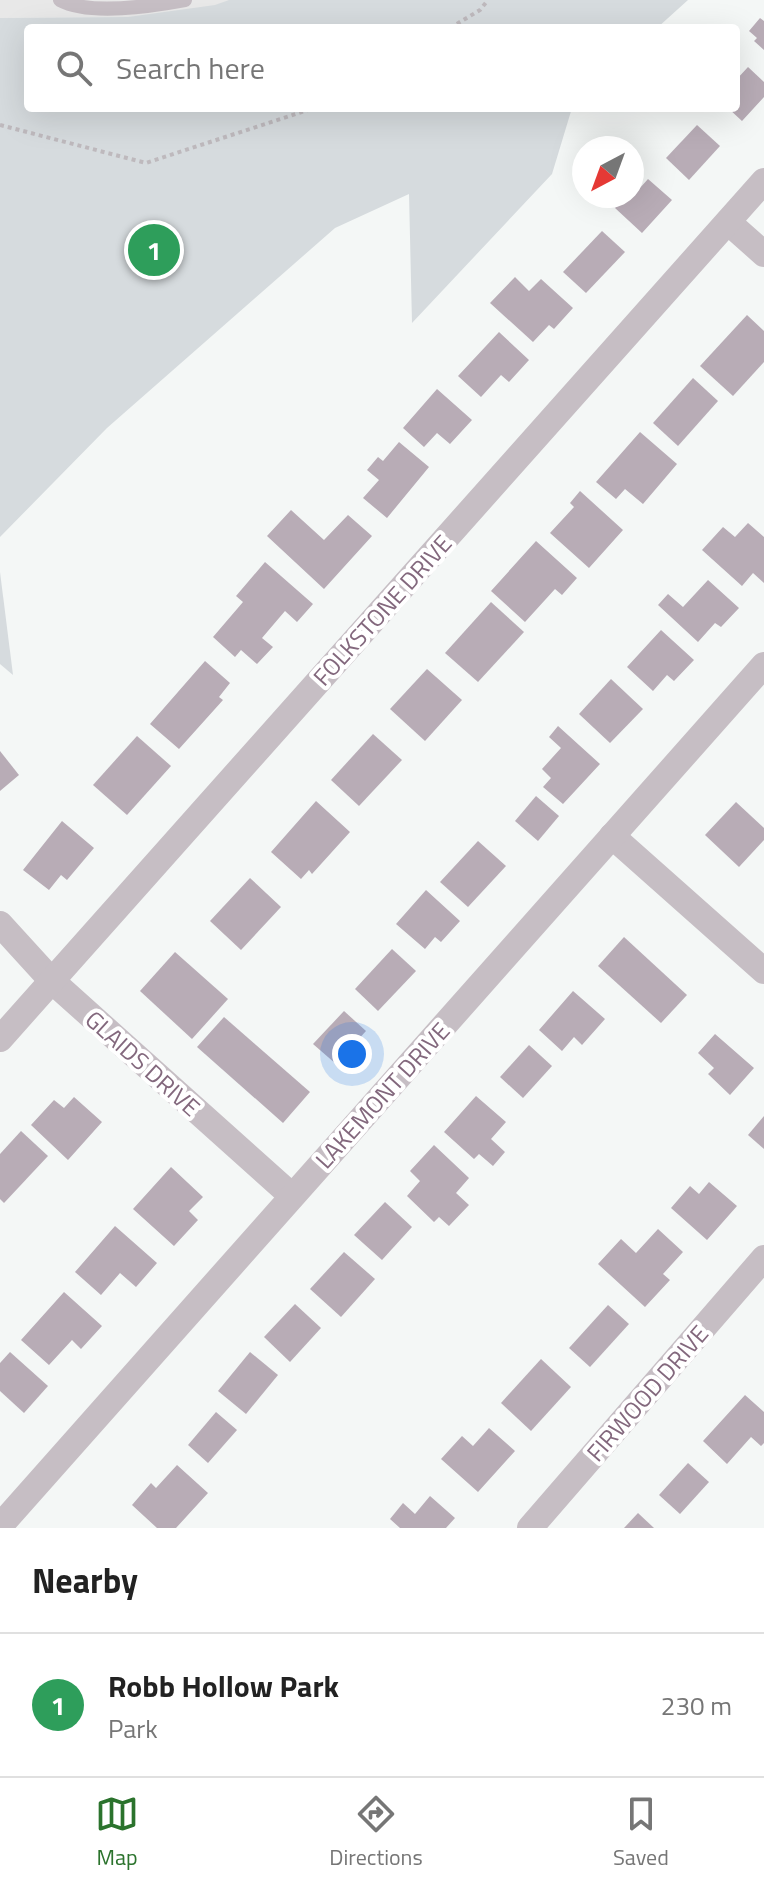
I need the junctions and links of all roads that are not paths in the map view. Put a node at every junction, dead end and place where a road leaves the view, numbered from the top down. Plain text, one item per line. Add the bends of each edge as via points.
1 (60, 0) edge
2 (185, 0) edge
3 (764, 181) edge
4 (728, 222) junction
5 (764, 254) edge
6 (764, 665) edge
7 (612, 836) junction
8 (0, 924) edge
9 (764, 971) edge
10 (52, 981) junction
11 (0, 1039) edge
12 (292, 1196) junction
13 (764, 1258) edge
14 (0, 1526) edge
15 (530, 1528) edge

1 - 2 lane via 75,7 105,8
3 - 4 street, FOLKSTONE DRIVE
4 - 5 street
4 - 10 street, FOLKSTONE DRIVE
6 - 7 street, LAKEMONT DRIVE
7 - 9 street
7 - 12 street, LAKEMONT DRIVE
8 - 10 street, GLAIDS DRIVE
10 - 11 street, FOLKSTONE DRIVE
10 - 12 street, GLAIDS DRIVE
12 - 14 street, LAKEMONT DRIVE
13 - 15 street, FIRWOOD DRIVE

